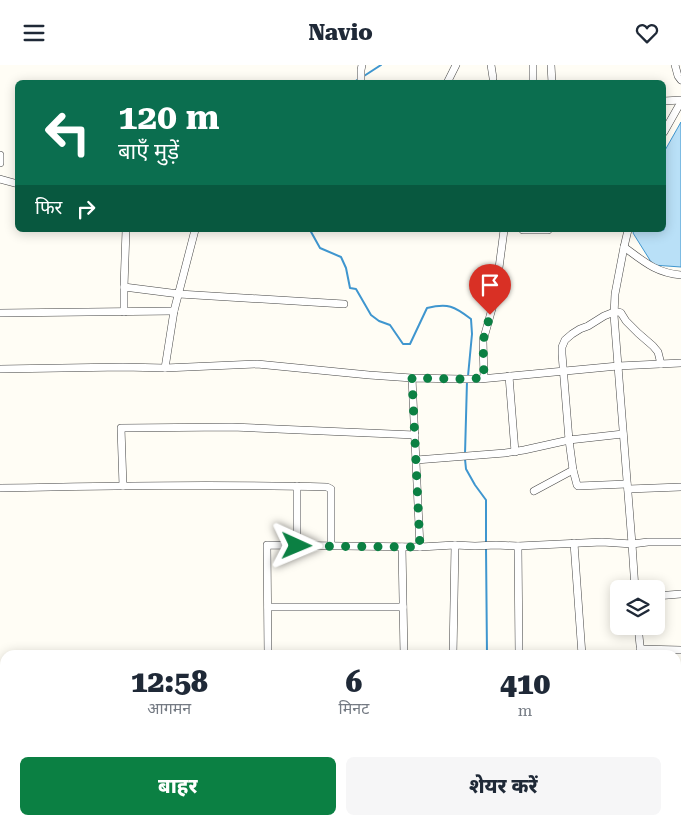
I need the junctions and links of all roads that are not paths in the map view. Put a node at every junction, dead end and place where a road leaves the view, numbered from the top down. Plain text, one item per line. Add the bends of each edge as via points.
1 (456, 65) edge
2 (491, 65) edge
3 (533, 65) edge
4 (551, 65) edge
5 (675, 65) edge
6 (361, 67) edge
7 (493, 78) dead end
8 (361, 80) edge
9 (448, 80) edge
10 (533, 80) edge
11 (552, 80) edge
12 (681, 80) edge
13 (666, 101) edge
14 (681, 101) edge
15 (666, 128) edge
16 (0, 155) edge
17 (0, 163) edge
18 (0, 179) edge
19 (15, 183) edge
20 (126, 232) edge
21 (194, 232) edge
22 (504, 232) edge
23 (628, 232) edge
24 (624, 247) junction
25 (681, 275) edge
26 (124, 287) junction
27 (179, 294) junction
28 (344, 304) dead end
29 (174, 311) junction
30 (124, 312) junction
31 (614, 312) junction
32 (0, 313) edge
33 (661, 363) junction
34 (681, 363) edge
35 (618, 366) junction
36 (165, 368) junction
37 (0, 369) edge
38 (564, 371) junction
39 (510, 376) junction
40 (412, 378) junction
41 (482, 378) junction
42 (415, 435) junction
43 (623, 435) junction
44 (569, 440) junction
45 (515, 452) junction
46 (416, 460) junction
47 (573, 470) junction
48 (123, 486) junction
49 (297, 486) junction
50 (628, 487) junction
51 (681, 487) edge
52 (0, 488) edge
53 (534, 491) dead end
54 (574, 543) junction
55 (681, 543) edge
56 (632, 544) junction
57 (455, 545) junction
58 (297, 546) junction
59 (331, 546) junction
60 (518, 546) junction
61 (402, 547) junction
62 (420, 547) junction
63 (634, 580) edge
64 (681, 594) edge
65 (665, 595) edge
66 (268, 607) junction
67 (403, 607) junction
68 (639, 635) edge
69 (268, 650) edge
70 (404, 650) edge
71 (453, 650) edge
72 (519, 650) edge
73 (582, 650) edge
74 (640, 650) edge

1 - 9 street
2 - 7 street
3 - 10 street
4 - 11 street
5 - 12 street
6 - 8 street
13 - 14 street
14 - 15 street
16 - 17 street
18 - 19 street
20 - 26 street
21 - 27 street
22 - 41 street via 495,298 483,341
23 - 24 street
24 - 25 street via 650,266
24 - 31 street
26 - 27 street
26 - 30 street
27 - 28 street
27 - 29 street
29 - 30 street
29 - 36 street
30 - 32 street
31 - 33 street via 622,313 626,321 653,346
31 - 35 street
31 - 38 street via 565,340 562,347
33 - 34 street
33 - 35 street
35 - 38 street
35 - 43 street
36 - 37 street
36 - 40 street via 257,364
38 - 39 street
38 - 44 street
39 - 41 street
39 - 45 street
40 - 41 street
40 - 42 street
42 - 46 street
42 - 48 street via 232,427 122,428
43 - 44 street
43 - 50 street
44 - 45 street
44 - 47 street
45 - 46 street
46 - 62 street
47 - 50 street via 578,486
47 - 53 street
48 - 49 street
48 - 52 street
49 - 58 street
49 - 59 street via 331,489
50 - 51 street
50 - 56 street
54 - 56 street
54 - 60 street
54 - 73 street
55 - 56 street
56 - 63 street
57 - 60 street
57 - 62 street
57 - 71 street
58 - 59 street
58 - 66 street via 267,545
59 - 61 street
60 - 72 street
61 - 62 street
61 - 67 street
64 - 65 street
66 - 67 street
66 - 69 street
67 - 70 street
68 - 74 street

